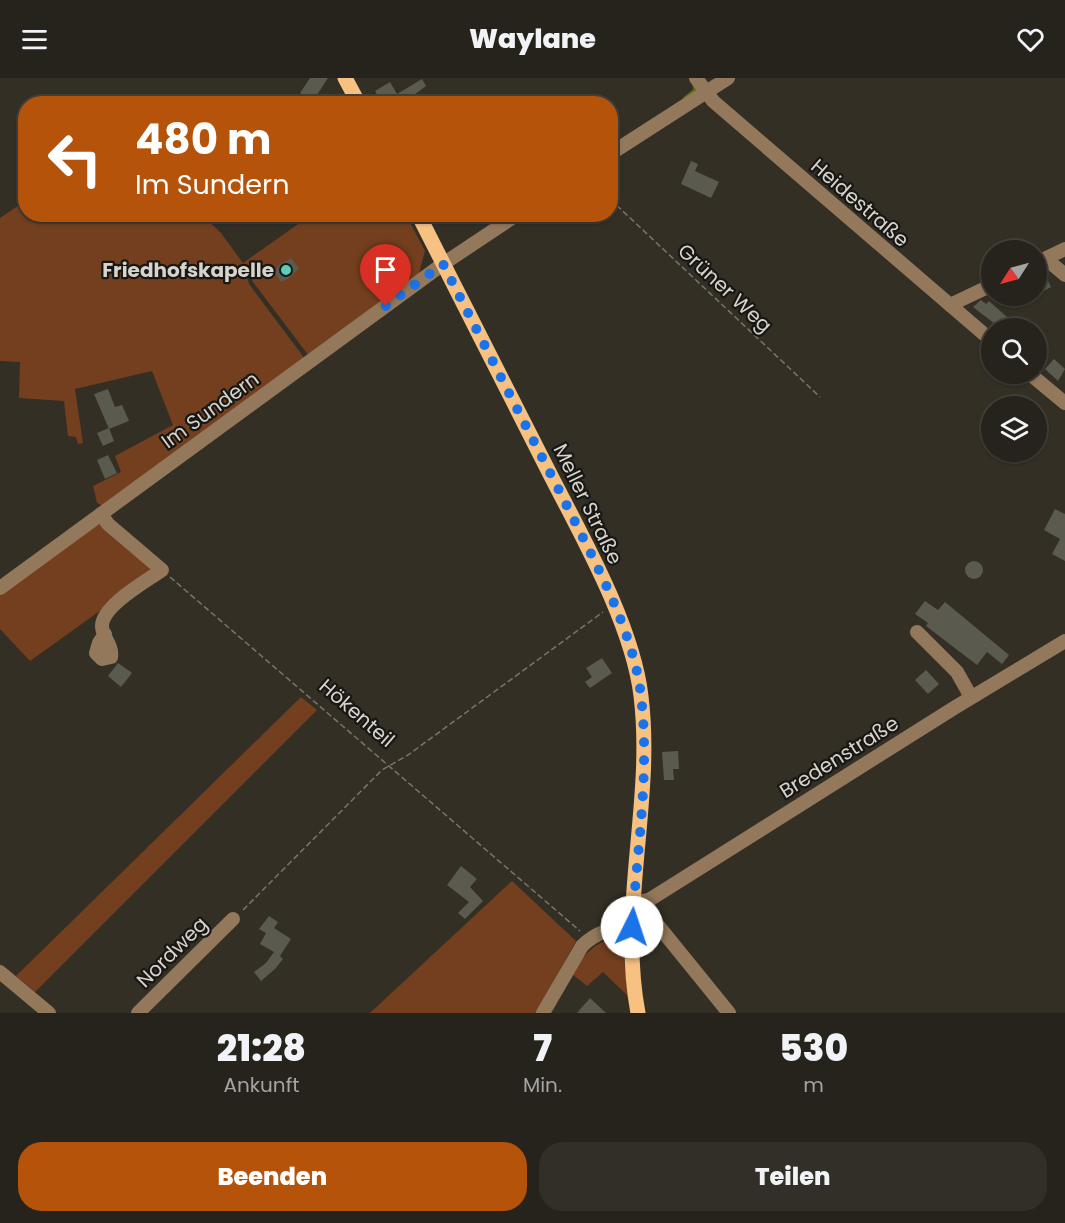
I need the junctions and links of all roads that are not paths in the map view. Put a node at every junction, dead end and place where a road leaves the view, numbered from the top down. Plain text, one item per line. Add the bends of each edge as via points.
1 (345, 78) edge
2 (696, 78) edge
3 (728, 78) edge
4 (705, 93) junction
5 (355, 96) edge
6 (618, 149) edge
7 (422, 222) edge
8 (506, 222) edge
9 (1065, 249) edge
10 (1047, 258) edge
11 (443, 264) junction
12 (1047, 264) edge
13 (1065, 275) edge
14 (981, 290) edge
15 (950, 305) junction
16 (981, 332) edge
17 (1042, 384) edge
18 (1065, 403) edge
19 (101, 514) junction
20 (0, 588) edge
21 (917, 632) dead end
22 (105, 634) dead end
23 (1065, 641) edge
24 (971, 697) junction
25 (633, 903) junction
26 (233, 919) road end
27 (632, 927) junction
28 (0, 972) edge
29 (49, 1013) edge
30 (138, 1013) edge
31 (543, 1013) edge
32 (638, 1013) edge
33 (729, 1013) edge

1 - 5 main road
2 - 4 street, Heidestraße
3 - 4 street
4 - 6 street
4 - 15 street, Heidestraße
7 - 11 main road, Meller Straße
8 - 11 street, Im Sundern
9 - 10 street
11 - 19 street, Im Sundern
11 - 25 main road, Meller Straße via 577,526 632,653 641,694 645,743
12 - 13 street
14 - 15 street
15 - 16 street, Heidestraße
17 - 18 street
19 - 20 street, Im Sundern
19 - 22 street via 162,570 109,609 103,619
21 - 24 street via 957,672
23 - 24 street, Bredenstraße
24 - 25 street, Bredenstraße via 649,900
25 - 27 main road, Meller Straße
25 - 33 street via 656,923
26 - 30 street, Nordweg
27 - 31 street via 614,928 582,946
27 - 32 main road, Meller Straße
28 - 29 street

